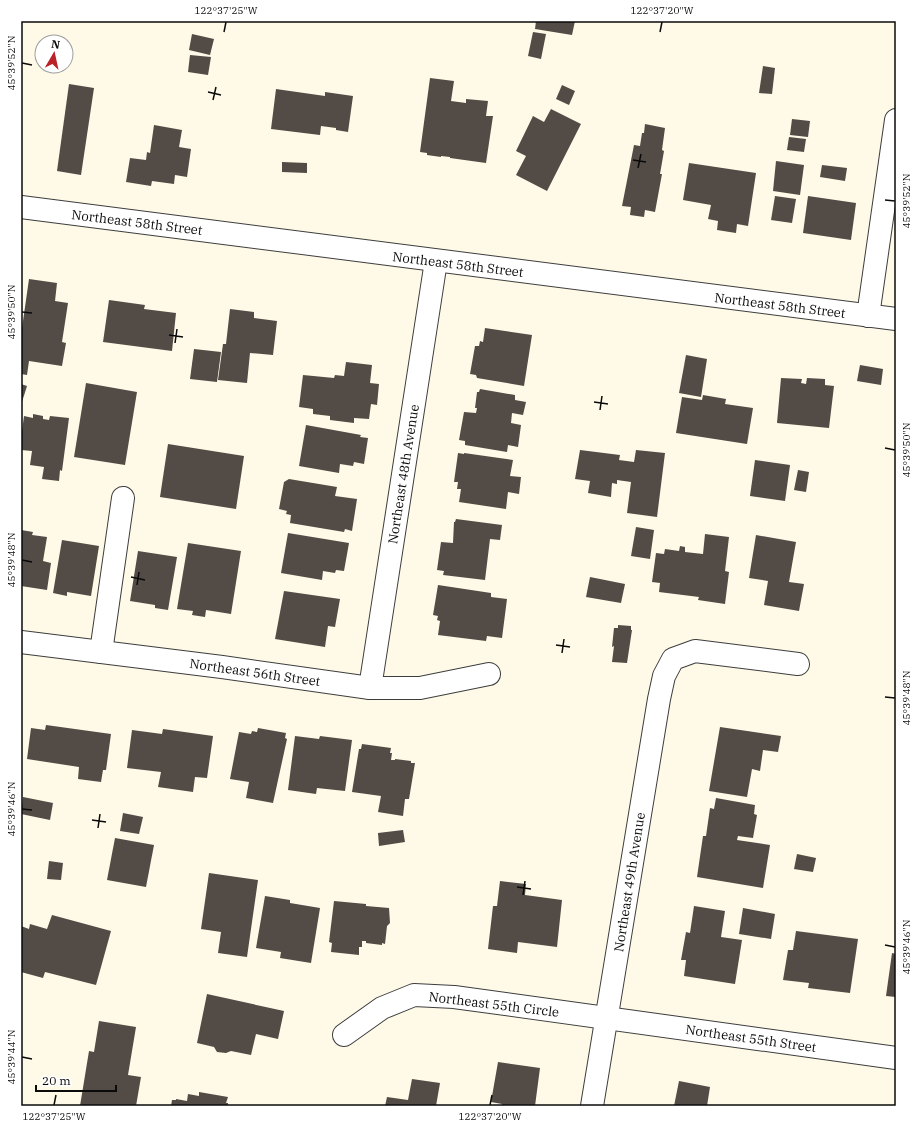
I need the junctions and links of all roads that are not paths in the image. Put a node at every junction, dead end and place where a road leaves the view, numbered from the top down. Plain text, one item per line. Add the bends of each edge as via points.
1 (896, 120) edge
2 (21, 207) edge
3 (436, 261) junction
4 (868, 316) junction
5 (896, 319) edge
6 (122, 498) dead end
7 (21, 642) edge
8 (101, 652) junction
9 (798, 664) dead end
10 (489, 674) dead end
11 (370, 688) junction
12 (606, 1018) junction
13 (344, 1035) dead end
14 (896, 1058) edge
15 (592, 1106) edge

1 - 4 street
2 - 3 street, Northeast 58th Street
3 - 4 street, Northeast 58th Street
3 - 11 street, Northeast 48th Avenue
4 - 5 street, Northeast 58th Street
6 - 8 street
7 - 8 street, Northeast 56th Street
8 - 11 street, Northeast 56th Street
9 - 12 street, Northeast 49th Avenue via 695,651 673,659 664,676 659,699
10 - 11 street, Northeast 56th Street via 420,688
12 - 13 street, Northeast 55th Circle via 454,997 414,996 382,1008
12 - 14 street, Northeast 55th Street
12 - 15 street, Northeast 49th Avenue

